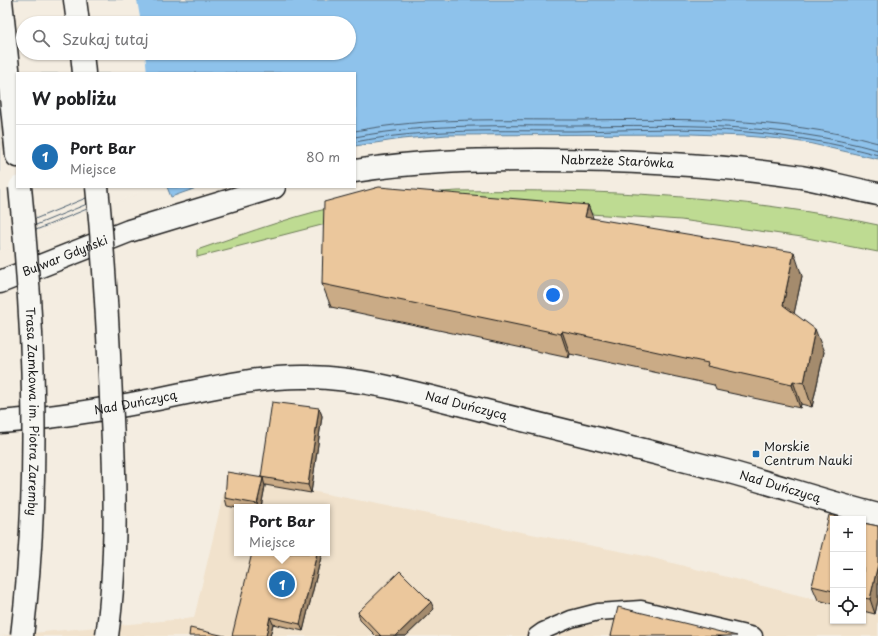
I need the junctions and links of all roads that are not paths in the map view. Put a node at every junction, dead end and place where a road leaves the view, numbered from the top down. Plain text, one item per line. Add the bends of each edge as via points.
1 (1, 0) edge
2 (75, 0) edge
3 (78, 0) edge
4 (78, 16) edge
5 (79, 16) edge
6 (16, 146) edge
7 (356, 170) edge
8 (20, 188) edge
9 (96, 188) edge
10 (271, 188) edge
11 (878, 194) edge
12 (0, 282) edge
13 (0, 422) edge
14 (878, 515) edge
15 (22, 636) edge
16 (107, 636) edge
17 (536, 636) edge
18 (754, 636) edge

1 - 6 street
2 - 4 street
3 - 5 street
7 - 11 street, Nabrzeże Starówka via 481,160 633,161 720,167 802,178
8 - 15 street, Trasa Zamkowa im. Piotra Zaremby, bridge via 31,300 35,454
9 - 16 street, bridge via 105,268 115,468 113,578
10 - 12 street, Bulwar Gdyński via 129,231
13 - 14 street, Nad Duńczycą via 47,418 117,407 253,380 332,378 384,387 542,425 728,472
17 - 18 lane via 572,619 598,612 641,609

